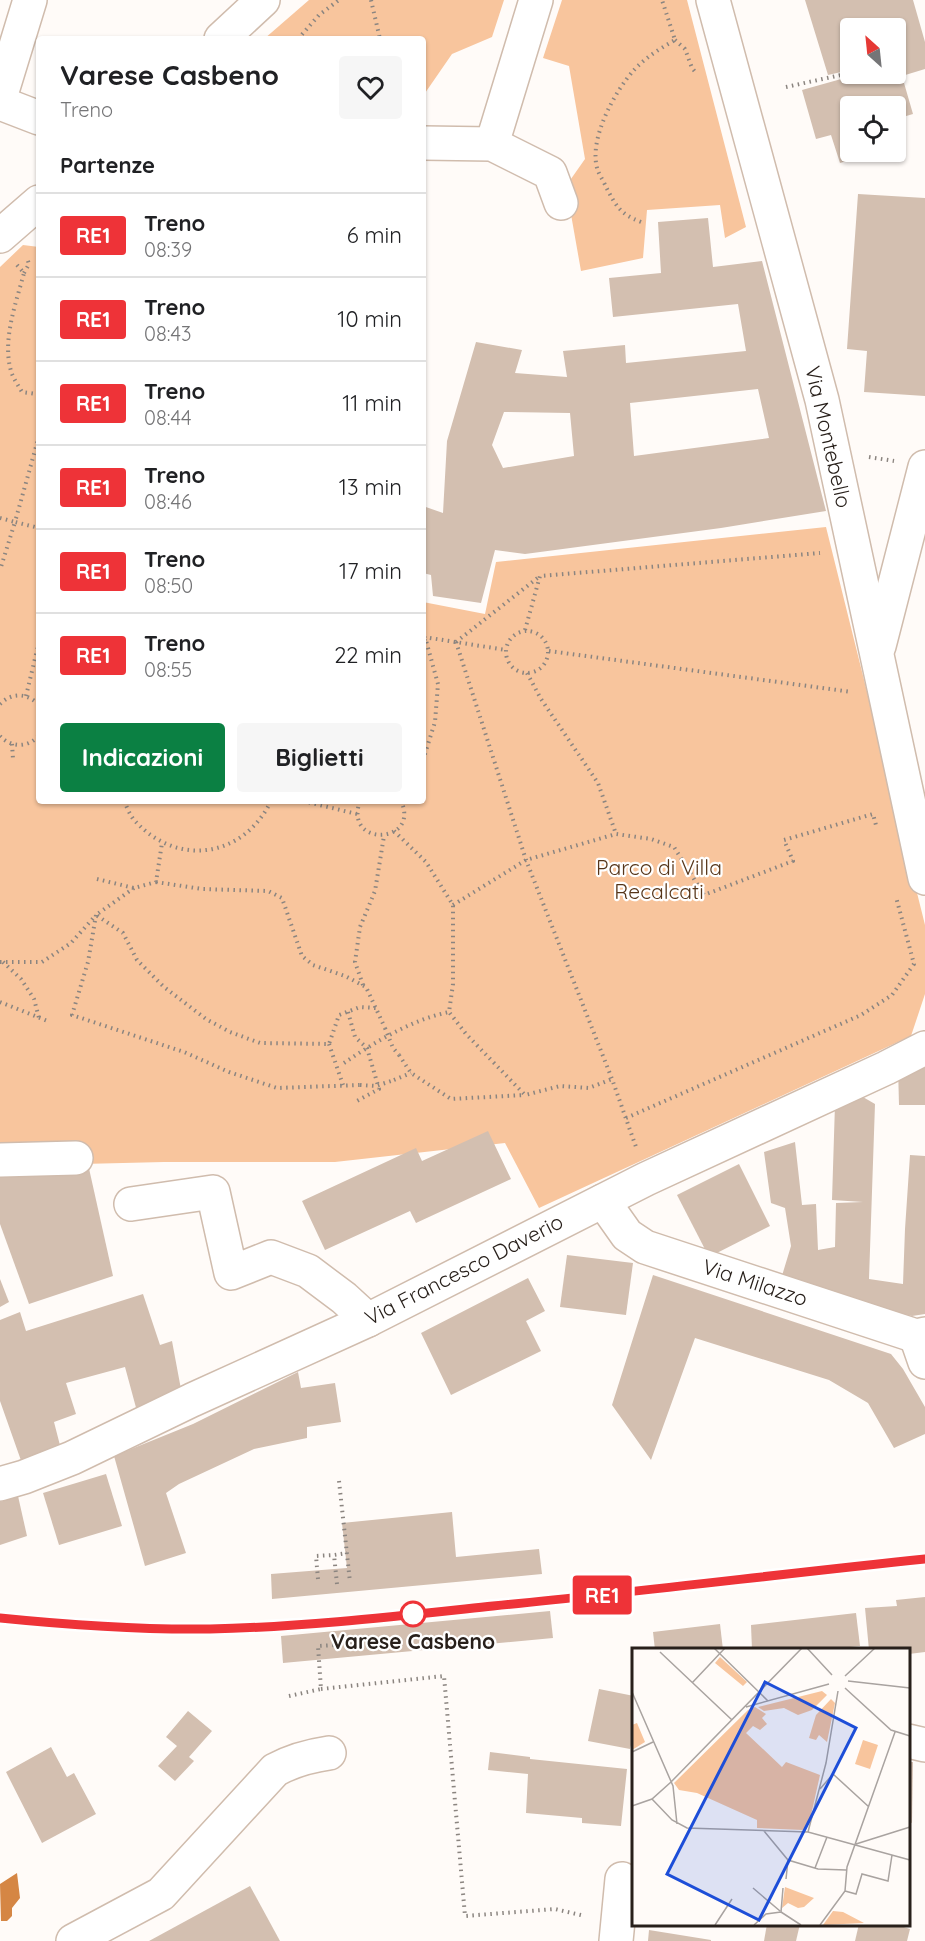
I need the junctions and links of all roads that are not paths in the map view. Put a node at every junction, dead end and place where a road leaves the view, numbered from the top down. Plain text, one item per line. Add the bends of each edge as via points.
1 (30, 0) edge
2 (263, 0) edge
3 (536, 0) edge
4 (713, 0) edge
5 (224, 36) edge
6 (0, 100) edge
7 (36, 117) edge
8 (426, 142) edge
9 (492, 144) junction
10 (561, 203) dead end
11 (925, 467) edge
12 (878, 653) junction
13 (925, 878) edge
14 (925, 1048) edge
15 (76, 1158) dead end
16 (0, 1160) edge
17 (603, 1200) junction
18 (131, 1204) dead end
19 (368, 1320) junction
20 (922, 1344) edge
21 (0, 1484) edge
22 (910, 1741) edge
23 (925, 1744) edge
24 (330, 1753) dead end
25 (622, 1879) dead end
26 (73, 1941) edge
27 (616, 1941) edge

1 - 6 street
2 - 5 street
3 - 9 street
4 - 12 street, Via Montebello via 822,400
6 - 7 street
8 - 9 street
9 - 10 street via 550,172
11 - 12 street
12 - 13 street, Via Montebello
14 - 17 street, Via Francesco Daverio
15 - 16 street
17 - 19 street, Via Francesco Daverio
17 - 20 street, Via Milazzo via 627,1235 645,1247
18 - 19 street via 213,1192 231,1273 271,1257 308,1271
19 - 21 street, Via Francesco Daverio via 72,1458
22 - 23 street
24 - 26 street via 292,1761 275,1770 161,1894
25 - 27 street

